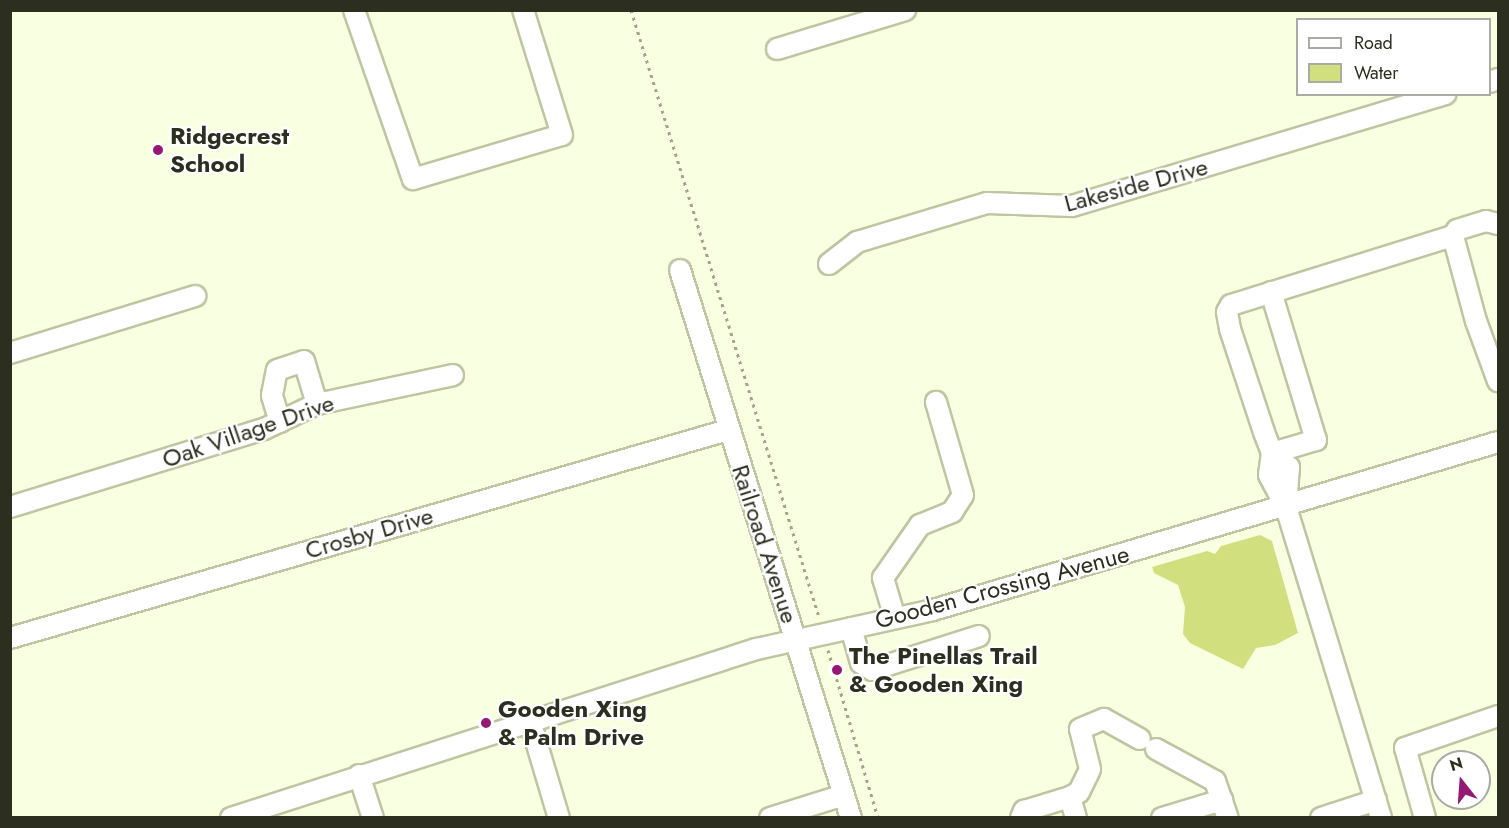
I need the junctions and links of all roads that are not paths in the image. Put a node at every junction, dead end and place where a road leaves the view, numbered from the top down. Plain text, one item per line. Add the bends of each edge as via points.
1 (354, 10) edge
2 (523, 10) edge
3 (906, 10) edge
4 (777, 49) dead end
5 (1439, 96) edge
6 (1498, 224) edge
7 (1453, 236) junction
8 (829, 264) dead end
9 (680, 270) dead end
10 (1271, 292) junction
11 (195, 296) dead end
12 (10, 354) edge
13 (453, 375) dead end
14 (1498, 381) edge
15 (936, 402) dead end
16 (317, 404) junction
17 (280, 422) junction
18 (728, 430) junction
19 (1498, 442) edge
20 (1272, 453) junction
21 (10, 507) edge
22 (1287, 507) junction
23 (895, 618) junction
24 (851, 628) junction
25 (979, 636) dead end
26 (10, 638) edge
27 (796, 640) junction
28 (1498, 716) edge
29 (530, 721) junction
30 (359, 775) junction
31 (844, 795) junction
32 (1070, 797) junction
33 (1225, 809) edge
34 (1379, 809) edge
35 (1024, 815) edge
36 (1323, 817) edge
37 (231, 818) edge
38 (373, 818) edge
39 (559, 818) edge
40 (770, 818) edge
41 (851, 818) edge
42 (1076, 818) edge
43 (1162, 818) edge
44 (1425, 818) edge

1 - 2 street via 413,179 562,135
3 - 4 street
5 - 8 street, Lakeside Drive via 1072,206 987,203 857,242
6 - 7 street via 1486,221 1457,230
7 - 10 street
7 - 14 street via 1476,321
9 - 18 street, Railroad Avenue
10 - 20 street via 1231,305 1227,312
10 - 20 street via 1316,440
11 - 12 street
13 - 16 street, Oak Village Drive
15 - 23 street via 963,495 951,512 920,525 883,578
16 - 17 street, Oak Village Drive
16 - 17 street via 304,361 278,370 272,395
17 - 21 street, Oak Village Drive
18 - 26 street, Crosby Drive
18 - 27 street, Railroad Avenue
19 - 22 street, Gooden Crossing Avenue
20 - 22 street via 1289,468
22 - 23 street, Gooden Crossing Avenue
22 - 34 street
23 - 24 street, Gooden Crossing Avenue
24 - 25 street via 861,663 872,670
24 - 27 street, Gooden Crossing Avenue
27 - 29 street, Gooden Crossing Avenue
27 - 31 street, Railroad Avenue
28 - 44 street via 1405,747
29 - 30 street, Gooden Crossing Avenue
29 - 39 street
30 - 37 street, Gooden Crossing Avenue
30 - 38 street
31 - 40 street
31 - 41 street, Railroad Avenue
32 - 33 street via 1079,792 1090,768 1080,729 1104,719 1215,781
32 - 35 street
32 - 42 street
33 - 43 street
34 - 36 street

